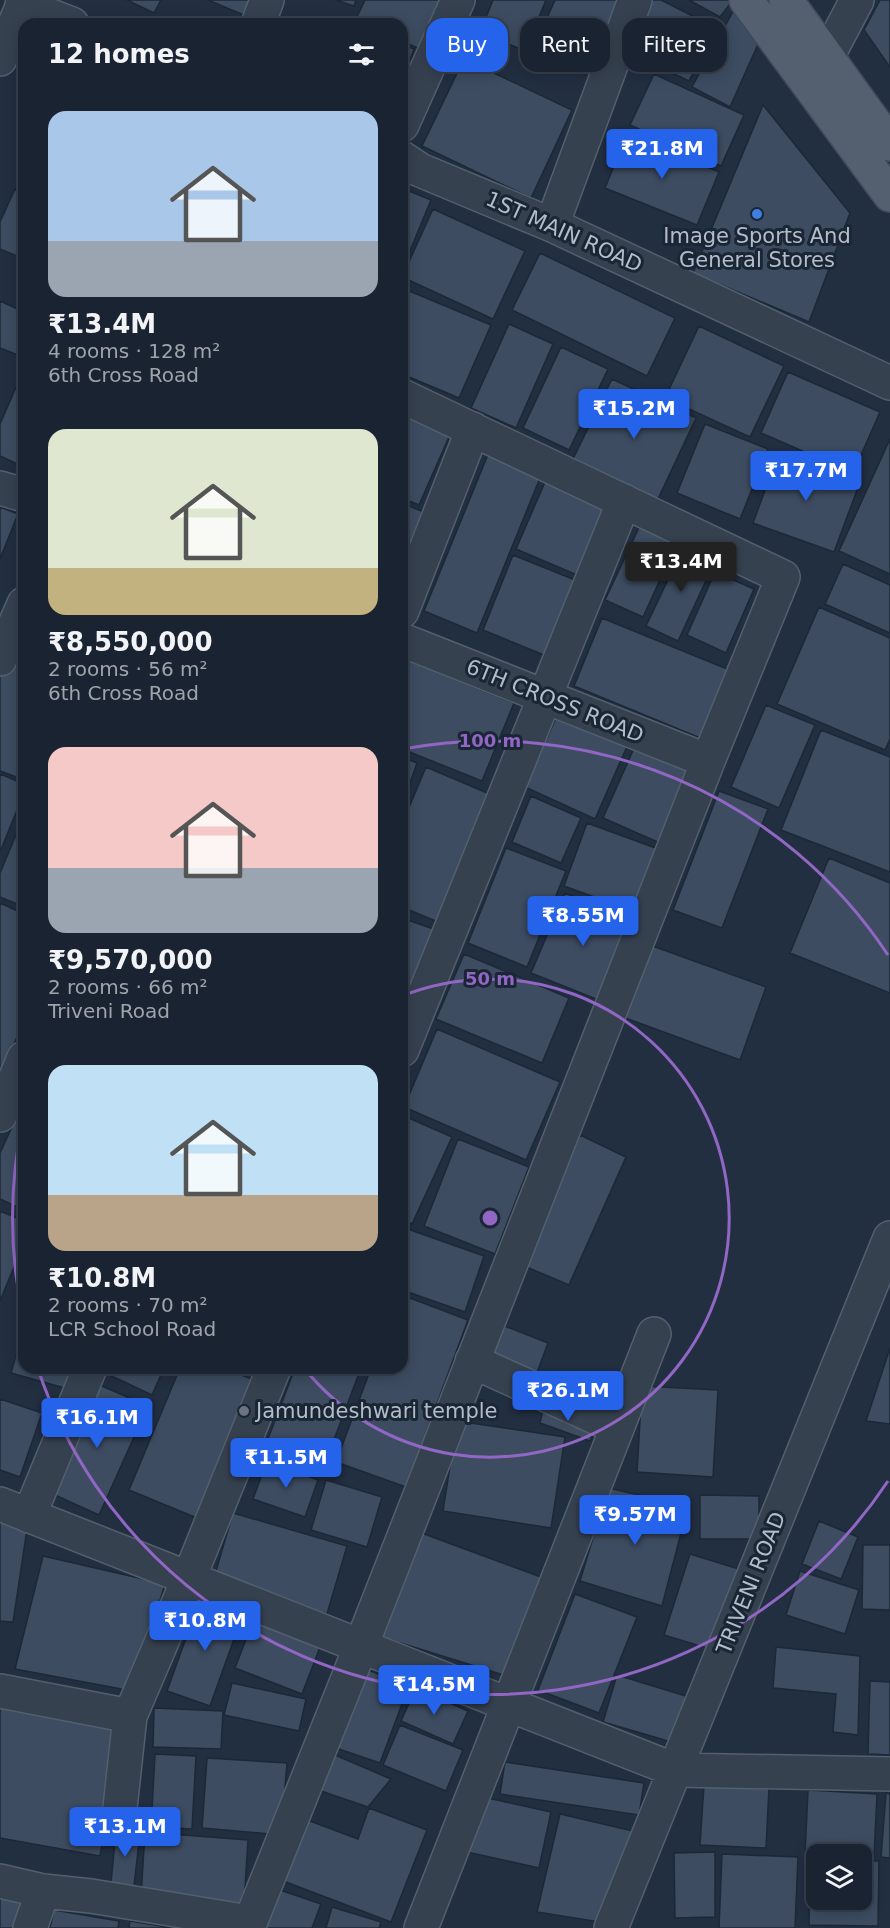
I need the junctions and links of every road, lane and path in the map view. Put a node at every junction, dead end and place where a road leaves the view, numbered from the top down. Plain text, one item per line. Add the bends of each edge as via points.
1 (267, 0) edge
2 (458, 0) edge
3 (635, 0) edge
4 (746, 0) edge
5 (786, 0) edge
6 (857, 0) edge
7 (24, 3) edge
8 (58, 18) edge
9 (260, 18) edge
10 (827, 57) junction
11 (0, 59) edge
12 (408, 112) edge
13 (890, 144) edge
14 (408, 162) edge
15 (890, 195) edge
16 (552, 225) junction
17 (890, 383) edge
18 (408, 399) edge
19 (473, 429) junction
20 (0, 488) edge
21 (18, 493) edge
22 (624, 501) junction
23 (408, 596) edge
24 (18, 618) edge
25 (408, 642) edge
26 (0, 659) edge
27 (544, 697) junction
28 (708, 761) junction
29 (408, 1035) edge
30 (18, 1072) edge
31 (0, 1115) edge
32 (890, 1238) edge
33 (654, 1334) dead end
34 (472, 1361) junction
35 (87, 1374) edge
36 (272, 1374) edge
37 (617, 1427) junction
38 (14, 1510) edge
39 (189, 1578) junction
40 (361, 1646) junction
41 (0, 1691) edge
42 (509, 1704) junction
43 (130, 1716) junction
44 (675, 1770) junction
45 (890, 1774) edge
46 (120, 1808) dead end
47 (0, 1881) edge
48 (43, 1891) junction
49 (249, 1925) edge
50 (30, 1928) edge
51 (420, 1928) edge
52 (611, 1928) edge

1 - 9 street
2 - 12 street
3 - 16 street
4 - 15 main road
5 - 10 main road
6 - 10 street
7 - 8 street
7 - 11 street
10 - 13 main road
14 - 16 street, 1ST MAIN ROAD
16 - 17 street, 1ST MAIN ROAD
18 - 19 street
19 - 22 street
19 - 23 street
20 - 21 street
22 - 27 street
22 - 28 street via 783,577
24 - 26 street
25 - 27 street, 6TH CROSS ROAD
27 - 28 street, 6TH CROSS ROAD
27 - 29 street
28 - 34 street
30 - 31 street
32 - 44 street, TRIVENI ROAD
33 - 37 street
34 - 37 street
34 - 40 street
35 - 38 street
36 - 39 street
37 - 42 street
38 - 39 street
39 - 40 street
39 - 43 street
40 - 42 street
40 - 49 street
41 - 43 street
42 - 44 street
42 - 51 street
43 - 46 street
44 - 45 street
44 - 52 street, TRIVENI ROAD
47 - 48 street
48 - 49 street
48 - 50 street

